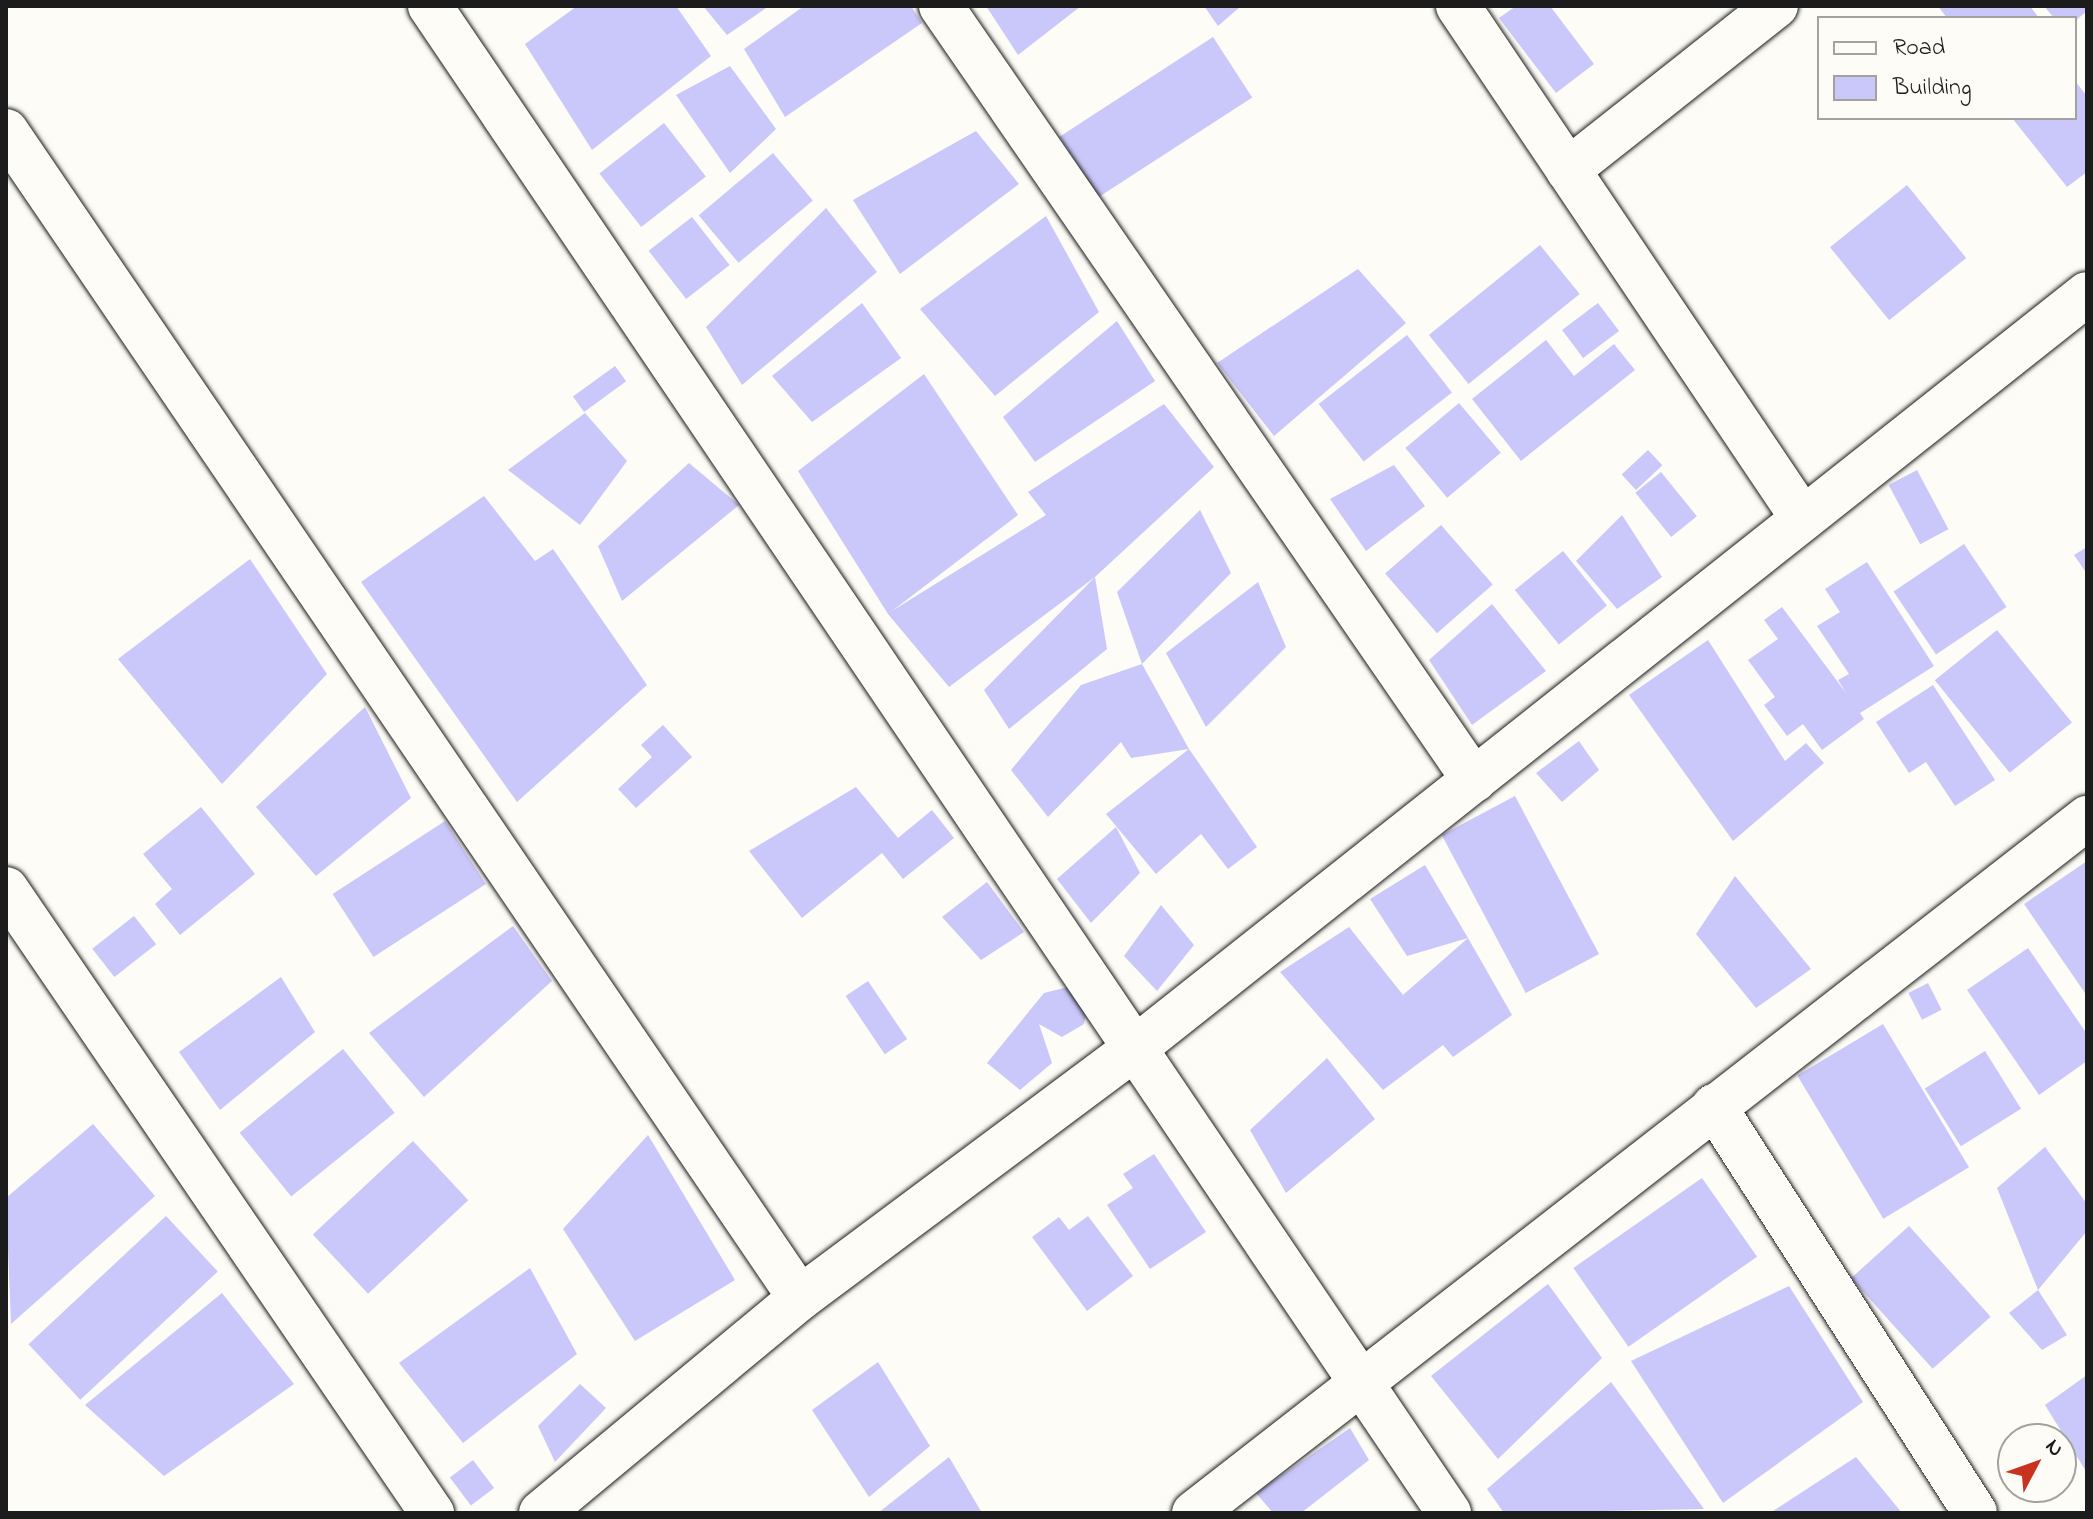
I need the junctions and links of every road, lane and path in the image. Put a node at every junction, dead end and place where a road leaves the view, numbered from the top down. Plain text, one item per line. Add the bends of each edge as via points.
1 (430, 6) edge
2 (941, 6) edge
3 (1458, 6) edge
4 (1776, 6) edge
5 (6, 131) edge
6 (1568, 170) junction
7 (2087, 294) edge
8 (1803, 519) junction
9 (1474, 780) junction
10 (2087, 818) edge
11 (6, 889) edge
12 (1135, 1048) junction
13 (1714, 1106) junction
14 (800, 1298) junction
15 (1360, 1380) junction
16 (432, 1513) edge
17 (541, 1513) edge
18 (1194, 1513) edge
19 (1449, 1513) edge
20 (1975, 1513) edge

1 - 12 street
2 - 9 street
3 - 6 street
4 - 6 street
5 - 14 street
6 - 8 street
7 - 8 street
8 - 9 street
9 - 12 street
10 - 13 street
11 - 16 street
12 - 14 street
12 - 15 street
13 - 15 street
13 - 20 street
14 - 17 street
15 - 18 street
15 - 19 street

